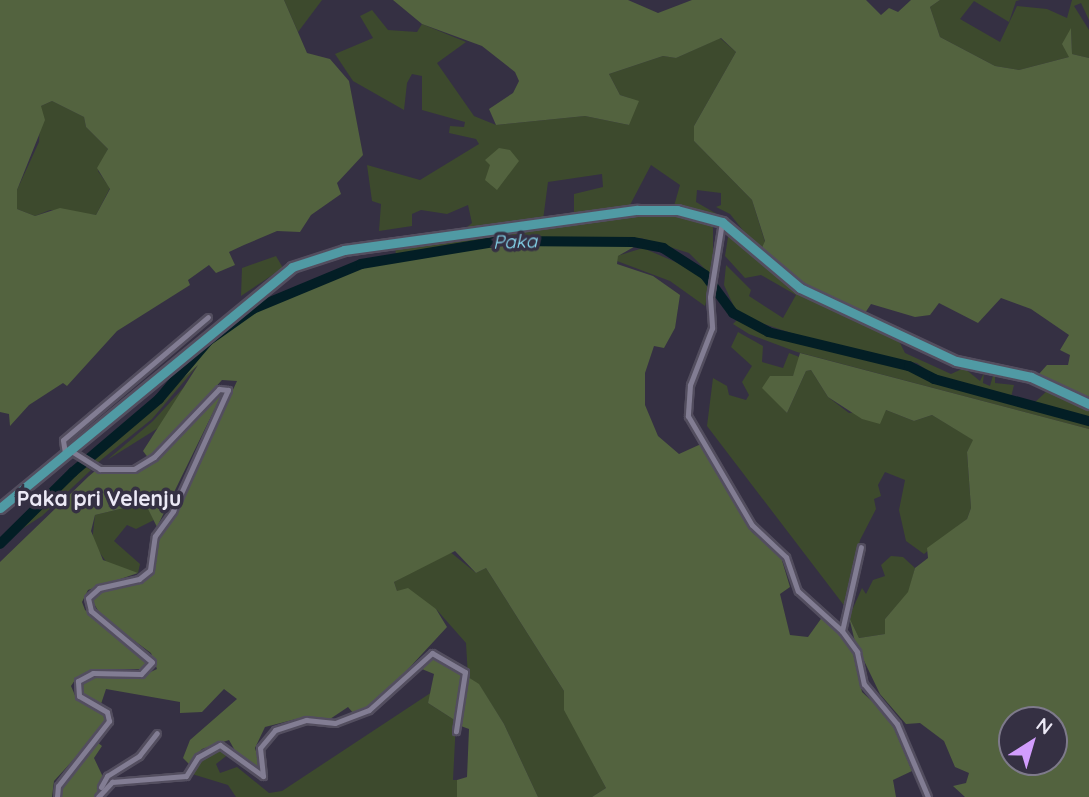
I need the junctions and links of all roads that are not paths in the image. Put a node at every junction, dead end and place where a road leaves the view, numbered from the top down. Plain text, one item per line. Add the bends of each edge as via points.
1 (722, 222) junction
2 (208, 317) dead end
3 (1089, 404) edge
4 (67, 452) junction
5 (0, 508) edge
6 (861, 547) dead end
7 (842, 631) junction
8 (456, 732) dead end
9 (157, 733) dead end
10 (99, 794) edge
11 (57, 797) edge
12 (928, 797) edge

1 - 3 main road via 800,288 956,361 1031,377
1 - 4 main road via 677,210 637,210 306,260 234,311
1 - 7 street via 710,297 712,328 687,402 694,432 736,489 752,525 786,557 797,591
2 - 4 street via 63,440
4 - 5 main road
4 - 11 street via 94,467 125,471 146,464 219,389 228,390 173,511 155,536 150,569 139,579 99,587 88,598 91,611 152,662 141,674 93,673 78,681 79,696 107,712 109,721 58,786
6 - 7 street
7 - 12 street via 857,652 869,693 897,724
8 - 10 street via 465,672 432,653 369,710 335,723 306,720 275,730 260,748 263,776 220,744 198,757 186,776 120,780
9 - 10 street via 139,756 107,776

